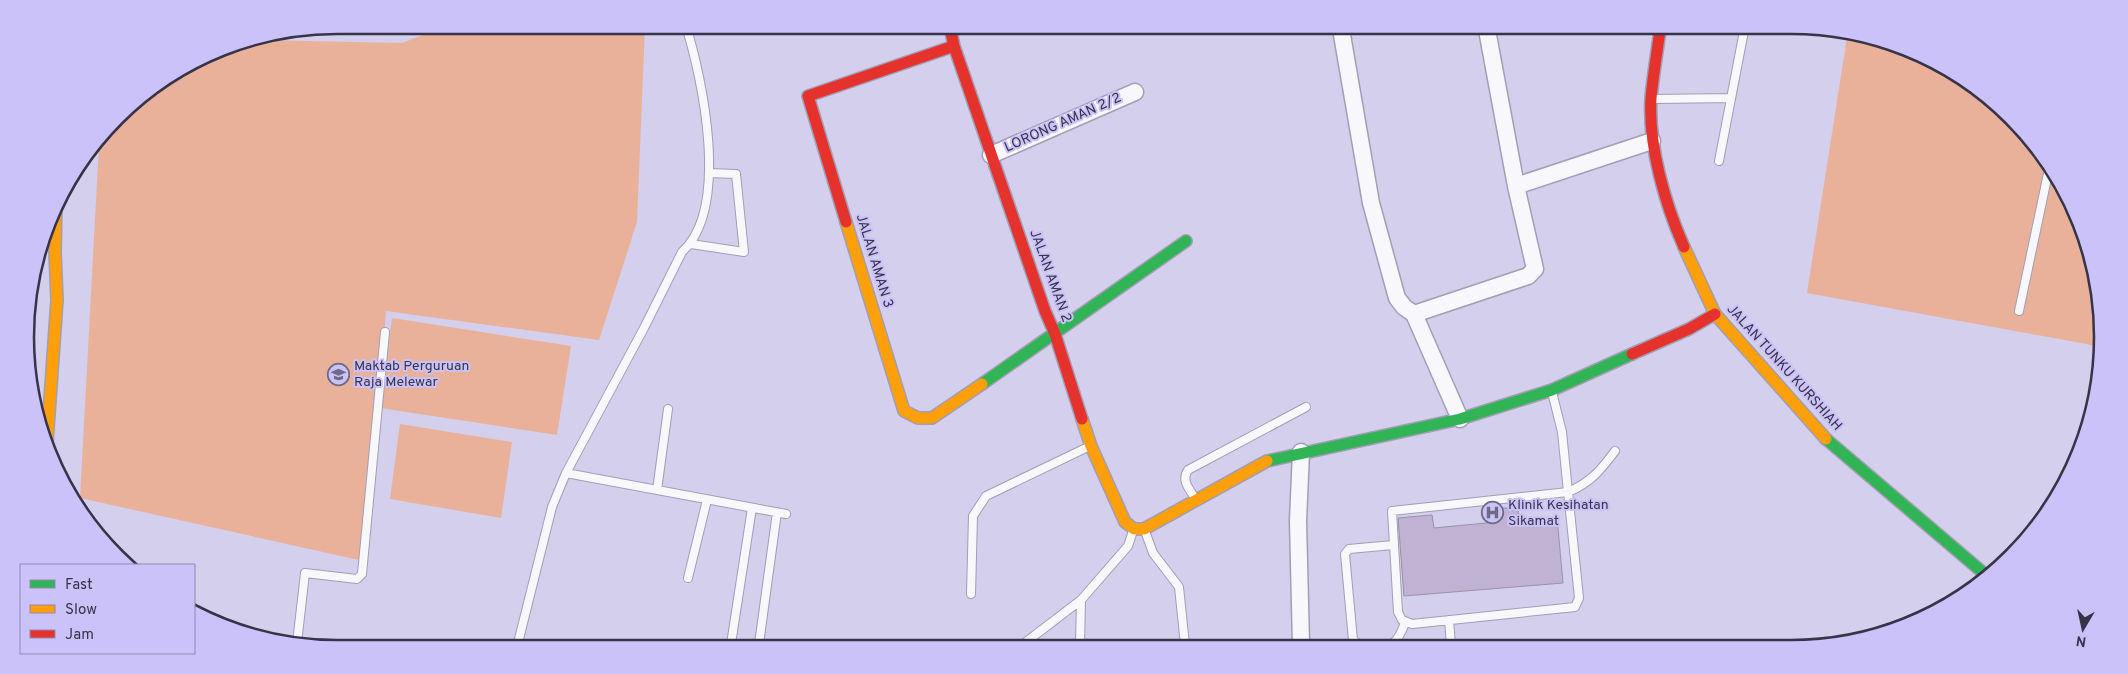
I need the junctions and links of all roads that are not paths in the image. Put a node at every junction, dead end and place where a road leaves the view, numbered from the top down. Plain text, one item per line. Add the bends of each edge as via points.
1 (688, 34) edge
2 (951, 34) edge
3 (1342, 34) edge
4 (1488, 34) edge
5 (1659, 34) edge
6 (1743, 34) edge
7 (954, 46) junction
8 (1134, 92) dead end
9 (1731, 98) junction
10 (1651, 99) junction
11 (1652, 141) junction
12 (991, 155) junction
13 (1719, 162) dead end
14 (708, 173) junction
15 (2048, 176) edge
16 (1516, 186) junction
17 (54, 230) edge
18 (1186, 241) dead end
19 (691, 244) junction
20 (2019, 311) dead end
21 (1414, 314) junction
22 (1715, 314) junction
23 (385, 332) dead end
24 (1055, 334) junction
25 (1552, 390) junction
26 (1306, 407) dead end
27 (668, 409) dead end
28 (1460, 419) junction
29 (48, 428) edge
30 (1092, 446) junction
31 (1615, 451) dead end
32 (1302, 452) junction
33 (566, 473) junction
34 (657, 490) junction
35 (1568, 492) junction
36 (707, 500) junction
37 (1196, 501) junction
38 (752, 508) junction
39 (777, 512) junction
40 (786, 514) dead end
41 (1139, 529) junction
42 (1393, 545) junction
43 (1983, 572) edge
44 (688, 578) dead end
45 (971, 594) dead end
46 (1081, 600) junction
47 (1449, 620) junction
48 (1405, 623) junction
49 (298, 638) edge
50 (519, 640) edge
51 (732, 640) edge
52 (760, 640) edge
53 (1027, 640) edge
54 (1080, 640) edge
55 (1184, 640) edge
56 (1302, 640) edge
57 (1353, 640) edge
58 (1398, 640) edge
59 (1451, 640) edge

1 - 14 lane via 705,110
2 - 7 street, JALAN AMAN 2
3 - 21 street via 1371,202 1397,298
4 - 16 street
5 - 10 street, JALAN TUNKU KURSHIAH
6 - 9 lane
7 - 12 street, JALAN AMAN 2
7 - 24 street, JALAN AMAN 3 via 808,96 904,412 918,418 932,418
8 - 12 street, LORONG AMAN 2/2
9 - 10 lane
9 - 13 lane
10 - 11 street, JALAN TUNKU KURSHIAH
11 - 16 street
11 - 22 street, JALAN TUNKU KURSHIAH via 1680,237
12 - 24 street, JALAN AMAN 2
14 - 19 lane via 703,219
14 - 19 lane via 736,174 744,252
15 - 20 lane
16 - 21 street via 1535,269 1528,276
17 - 29 street via 52,252 57,300
18 - 24 street
19 - 33 lane via 682,252
21 - 28 street
22 - 25 street via 1689,329
22 - 43 street, JALAN TUNKU KURSHIAH via 1830,442
23 - 49 lane via 362,574 347,579 305,573
24 - 30 street, JALAN AMAN 2
25 - 28 street
25 - 35 lane via 1562,432
26 - 37 lane via 1188,470 1185,480
27 - 34 lane
28 - 32 street
30 - 41 street, JALAN AMAN 2 via 1125,522
30 - 45 lane via 986,496 973,516
31 - 35 lane via 1599,473 1583,486
32 - 37 street via 1269,460
32 - 56 street via 1298,521
33 - 34 lane
33 - 50 lane via 552,507
34 - 36 lane
35 - 42 lane via 1392,511
35 - 47 lane via 1579,598 1575,607
36 - 38 lane
36 - 44 lane
37 - 41 street
38 - 39 lane
38 - 51 lane
39 - 40 lane
39 - 52 lane
41 - 46 lane
41 - 55 lane via 1179,587
42 - 48 lane via 1398,612
42 - 57 lane via 1349,549 1345,554
46 - 53 lane
46 - 54 lane
47 - 48 lane
47 - 59 lane
48 - 58 lane

